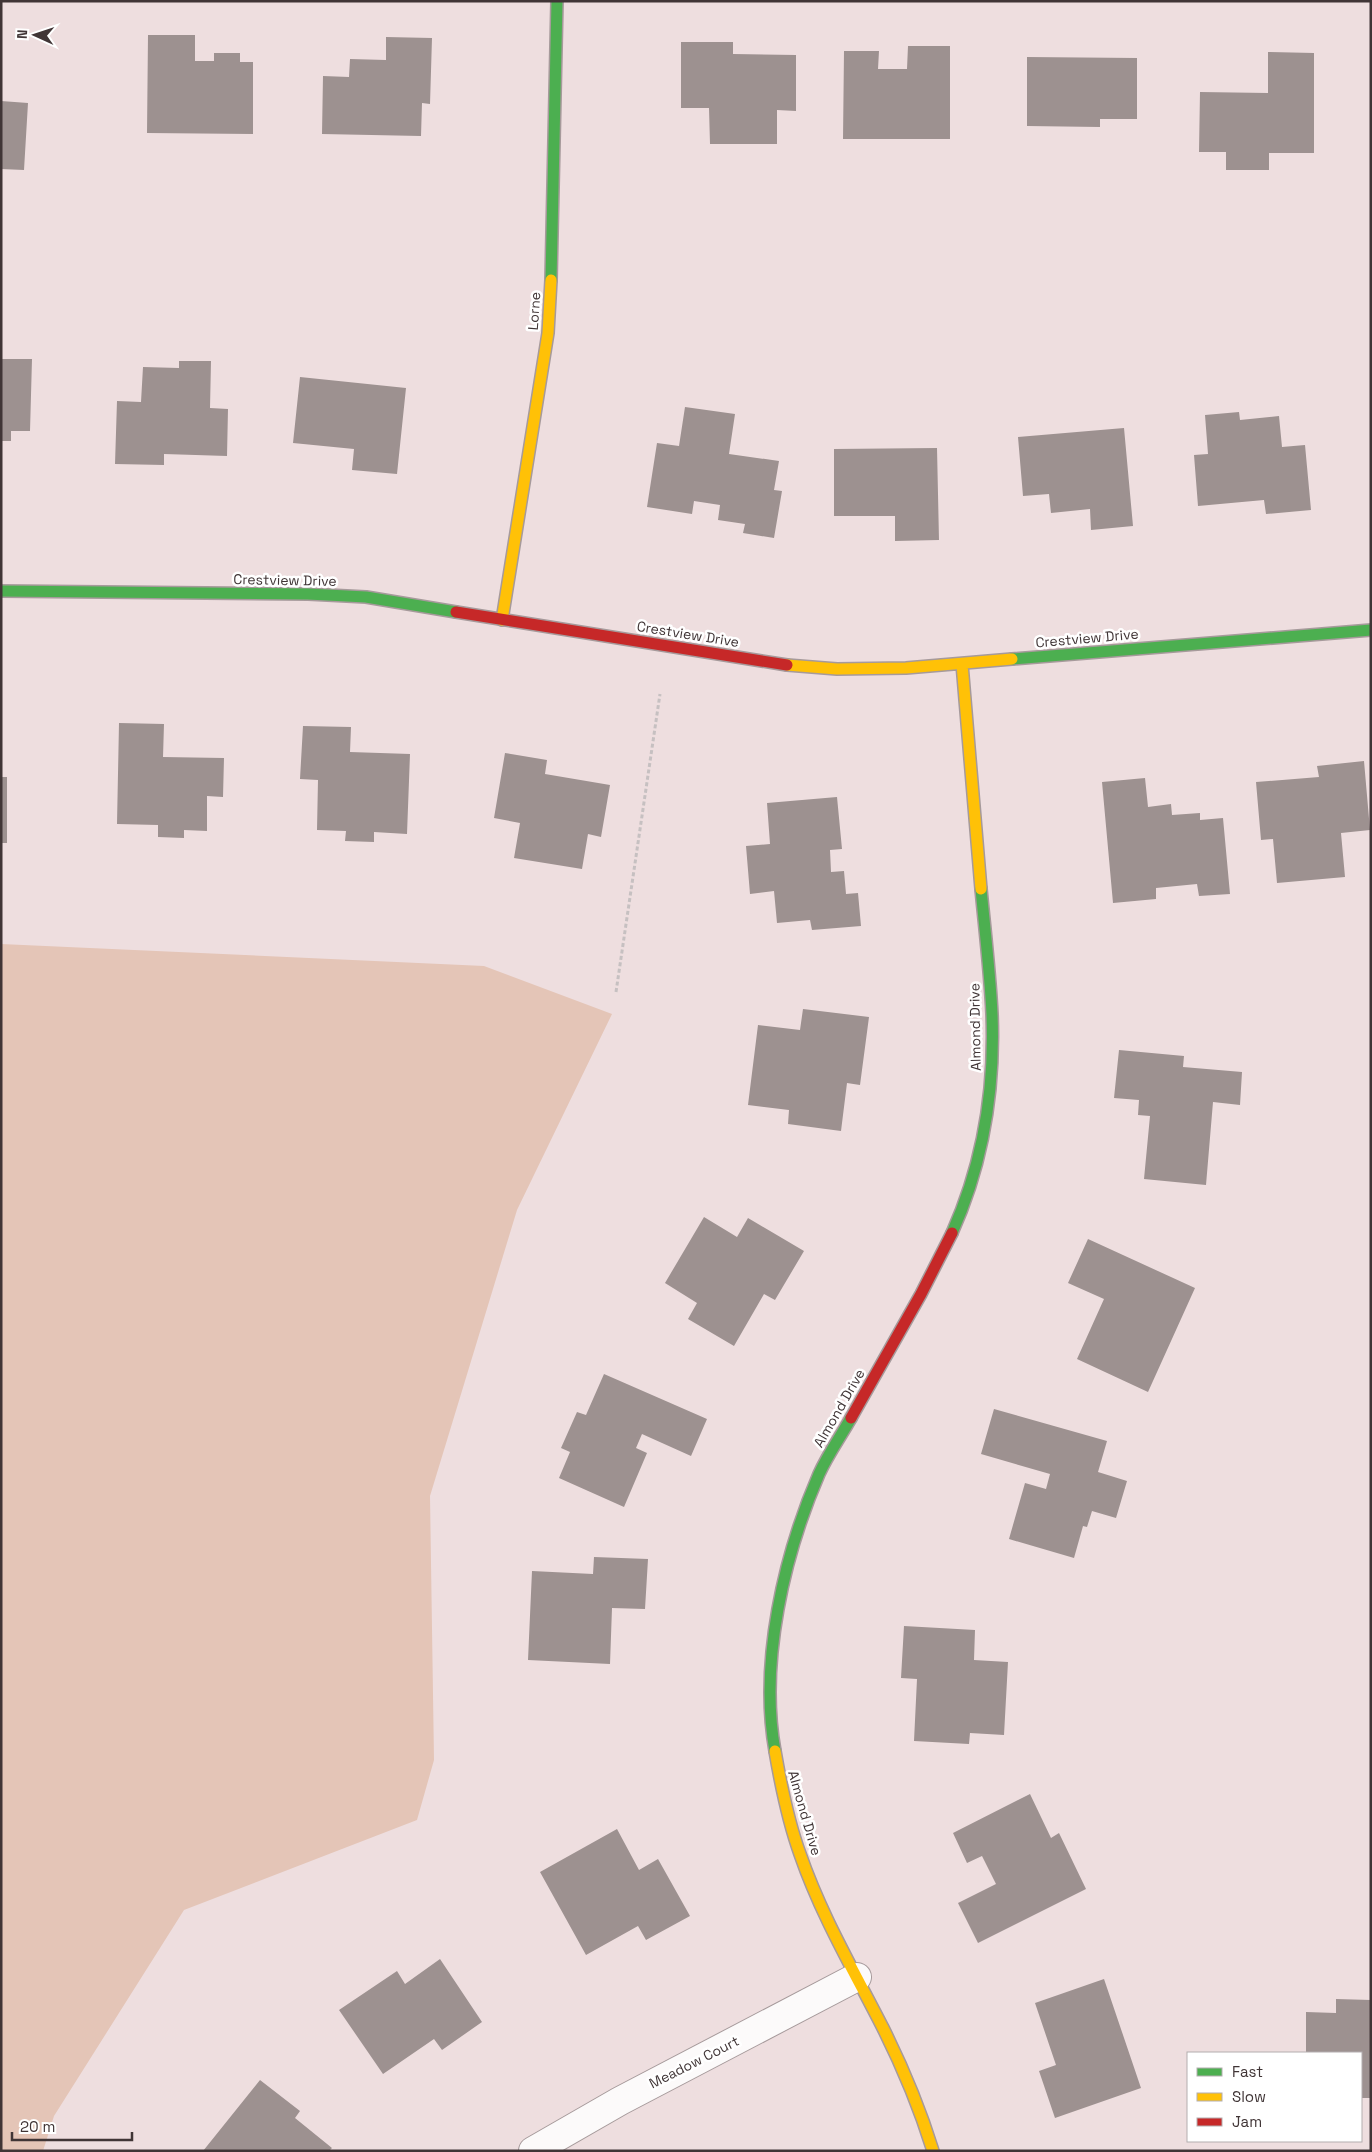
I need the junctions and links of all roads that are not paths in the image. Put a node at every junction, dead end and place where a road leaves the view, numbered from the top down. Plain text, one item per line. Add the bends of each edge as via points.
1 (556, 1) edge
2 (1, 591) edge
3 (502, 620) junction
4 (1371, 630) edge
5 (962, 664) junction
6 (857, 1977) junction
7 (533, 2151) edge
8 (933, 2151) edge

1 - 3 street, Lorne via 553,253 548,334
2 - 3 street, Crestview Drive via 308,594 366,598
3 - 5 street, Crestview Drive via 788,664 877,670
4 - 5 street, Crestview Drive
5 - 6 street, Almond Drive via 992,1014 990,1096 970,1186 943,1252 820,1472 806,1506 782,1582 770,1673 776,1767 788,1817 823,1910
6 - 7 street, Meadow Court via 620,2101
6 - 8 street, Almond Drive via 912,2086

